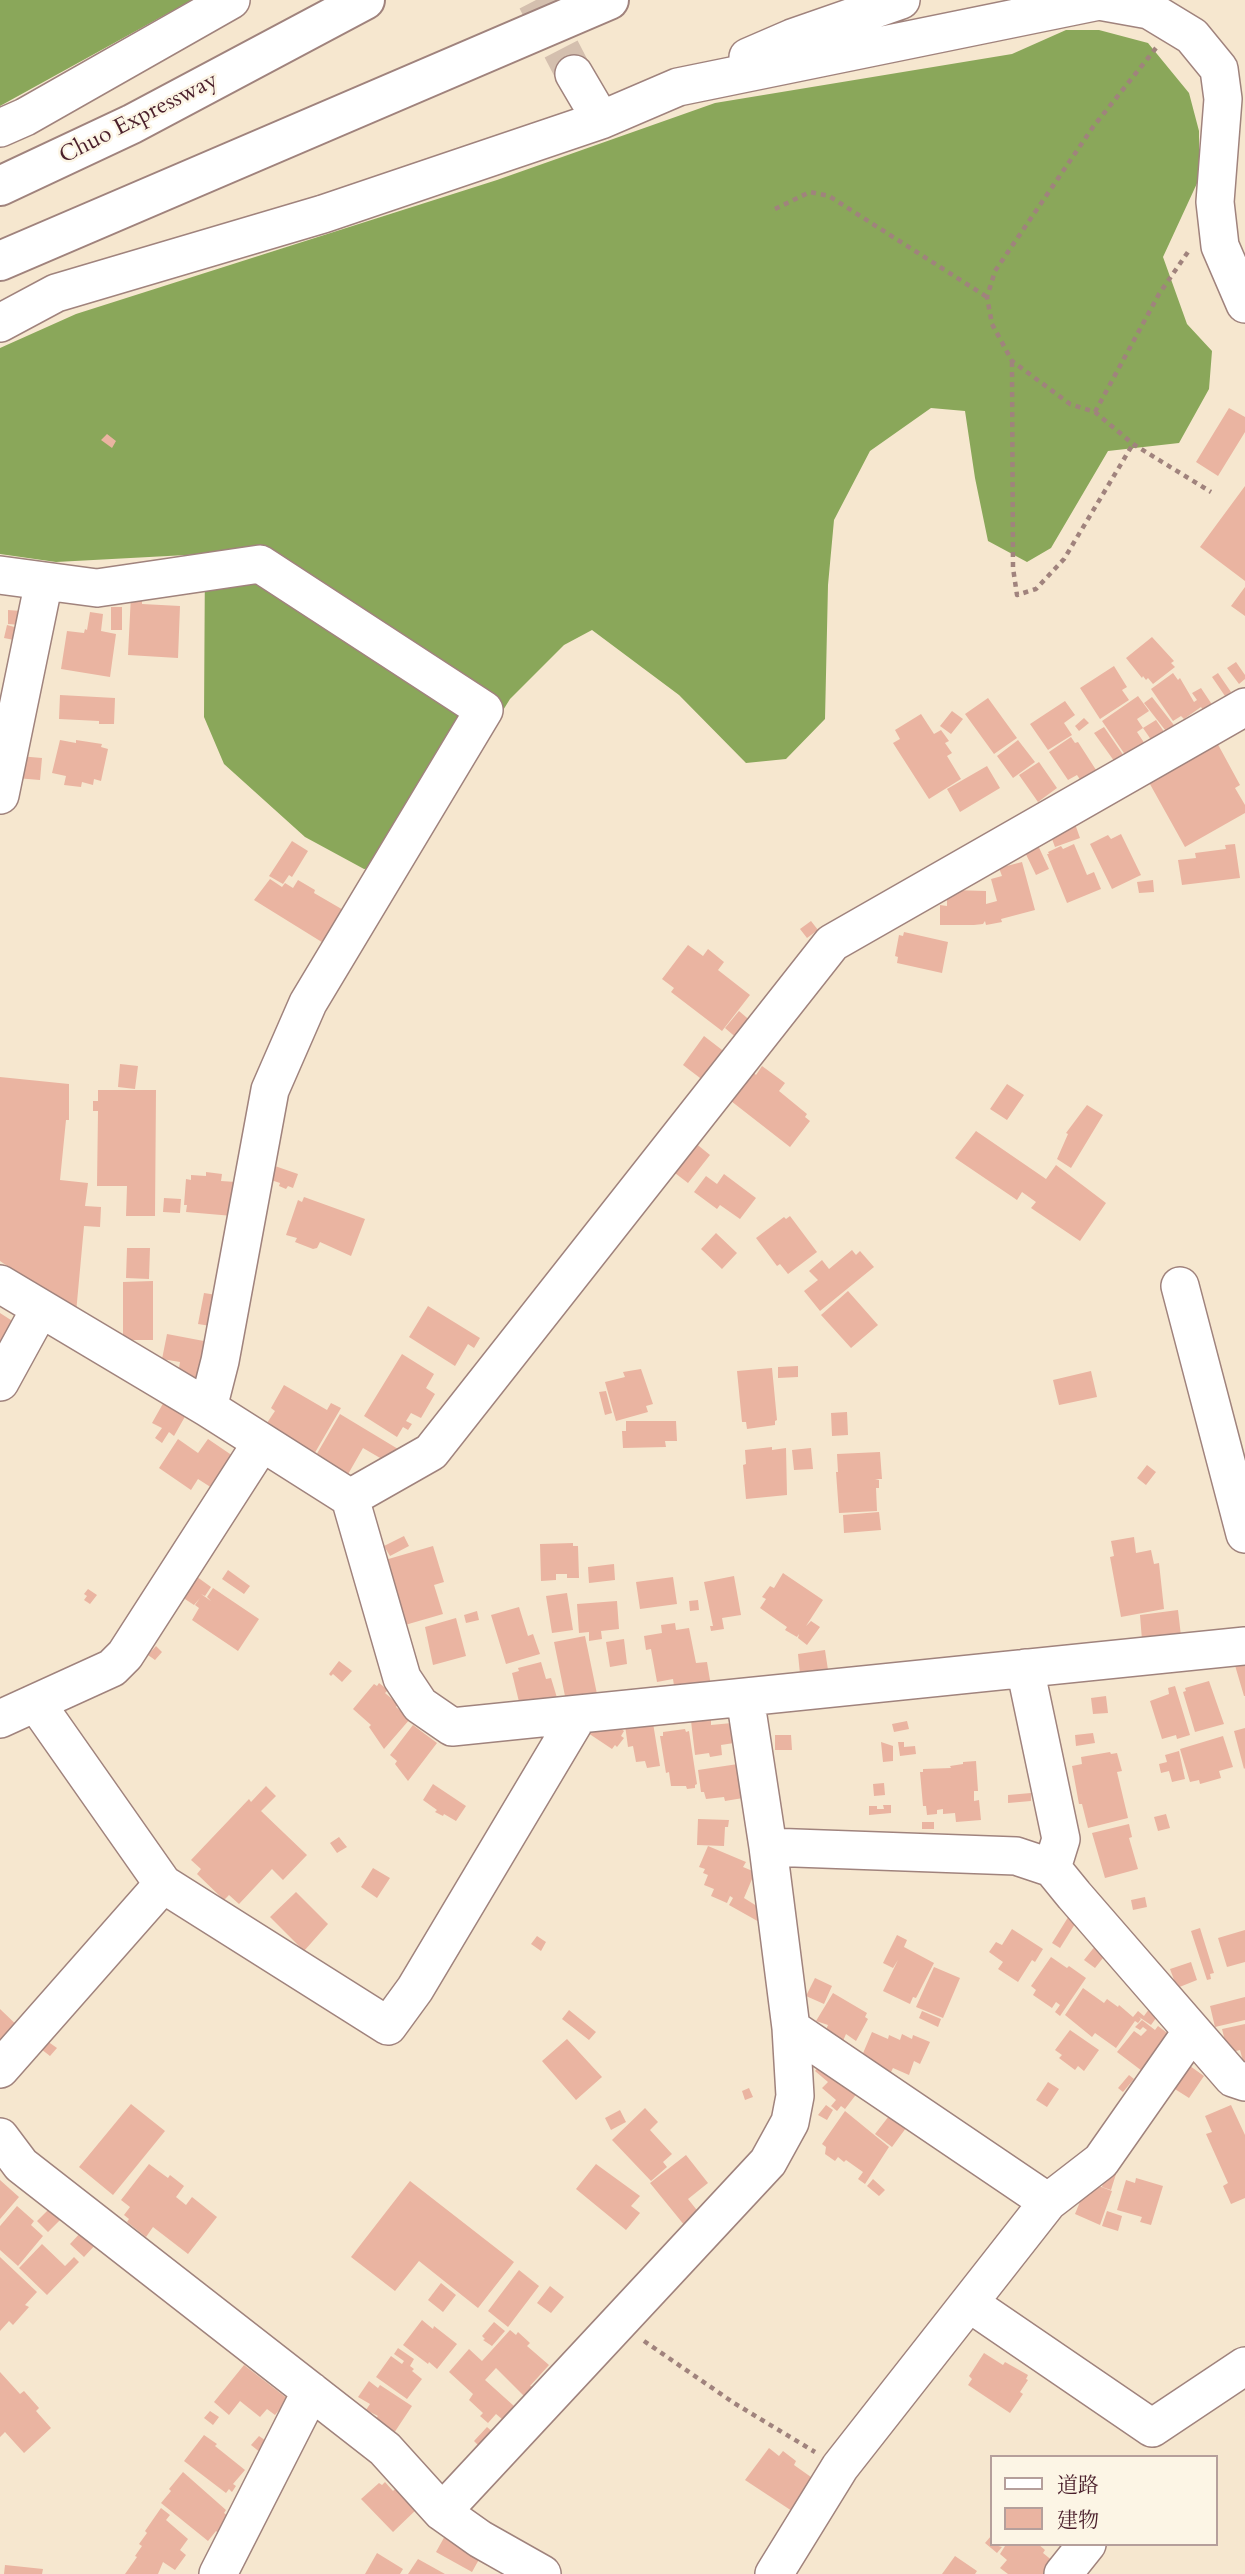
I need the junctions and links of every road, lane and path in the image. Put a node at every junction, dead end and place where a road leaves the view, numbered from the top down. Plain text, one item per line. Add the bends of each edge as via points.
1 (231, 0) edge
2 (353, 0) edge
3 (365, 0) edge
4 (542, 0) edge
5 (609, 0) edge
6 (901, 0) edge
7 (1174, 25) junction
8 (277, 49) junction
9 (573, 74) tunnel mouth
10 (678, 87) junction
11 (601, 120) junction
12 (0, 128) edge
13 (247, 154) junction
14 (0, 186) edge
15 (775, 209) dead end
16 (1217, 217) junction
17 (0, 261) edge
18 (987, 297) junction
19 (1245, 304) edge
20 (0, 323) edge
21 (1012, 361) junction
22 (1095, 412) junction
23 (1133, 444) junction
24 (1211, 492) dead end
25 (0, 575) edge
26 (44, 582) junction
27 (1245, 707) edge
28 (0, 795) edge
29 (0, 1284) edge
30 (1180, 1286) dead end
31 (40, 1309) junction
32 (0, 1382) edge
33 (208, 1408) junction
34 (262, 1442) junction
35 (350, 1498) junction
36 (1245, 1534) edge
37 (1245, 1646) edge
38 (1025, 1668) junction
39 (744, 1697) junction
40 (36, 1703) junction
41 (579, 1714) junction
42 (0, 1719) edge
43 (768, 1847) junction
44 (1052, 1868) junction
45 (163, 1884) junction
46 (791, 2028) junction
47 (1192, 2031) junction
48 (0, 2069) edge
49 (1245, 2082) edge
50 (0, 2137) edge
51 (1048, 2202) junction
52 (969, 2303) junction
53 (618, 2323) junction
54 (1245, 2366) edge
55 (312, 2390) junction
56 (1146, 2442) edge
57 (840, 2467) junction
58 (442, 2512) junction
59 (1085, 2546) edge
60 (218, 2574) edge
61 (542, 2574) edge
62 (774, 2574) edge
63 (1063, 2574) edge

1 - 12 street
2 - 8 highway
3 - 8 highway
4 - 13 highway
5 - 13 highway
6 - 10 street via 792,38
7 - 10 street via 1149,10 1099,1
7 - 16 street via 1192,36 1219,69 1223,99
7 - 18 path via 1093,127 995,271
8 - 14 highway, Chuo Expressway
9 - 11 street
10 - 11 street
11 - 20 street via 323,214 56,293
13 - 17 highway
15 - 18 path via 810,192 829,196
16 - 19 street via 1220,246
16 - 22 path via 1159,294
18 - 21 path via 992,324
21 - 22 path via 1069,404
21 - 23 path via 1017,595 1036,589 1064,559
22 - 23 path
23 - 24 path
25 - 26 street
26 - 28 street
26 - 33 street via 97,589 260,564 484,710 308,1003 270,1090
27 - 35 street via 832,943 431,1452
29 - 31 street
30 - 36 street
31 - 32 street
31 - 33 street
33 - 34 street
34 - 35 street
34 - 40 street via 124,1655 112,1668
35 - 41 street via 402,1678 420,1705 452,1727
37 - 38 street
38 - 39 street
38 - 44 street via 1061,1839
39 - 41 street
39 - 43 street
40 - 42 street
40 - 45 street
41 - 45 street via 415,1989 388,2026
43 - 44 street via 1016,1856
43 - 46 street
44 - 47 street
45 - 48 street
46 - 51 street
46 - 53 street via 795,2096 790,2122 768,2162
47 - 49 street via 1233,2078
47 - 51 street via 1101,2161
50 - 55 street via 21,2165
51 - 52 street
52 - 56 street
52 - 57 street
53 - 57 path via 734,2403
53 - 58 street
54 - 56 street
55 - 58 street via 385,2449
55 - 60 street
57 - 62 street
58 - 61 street
59 - 63 street

